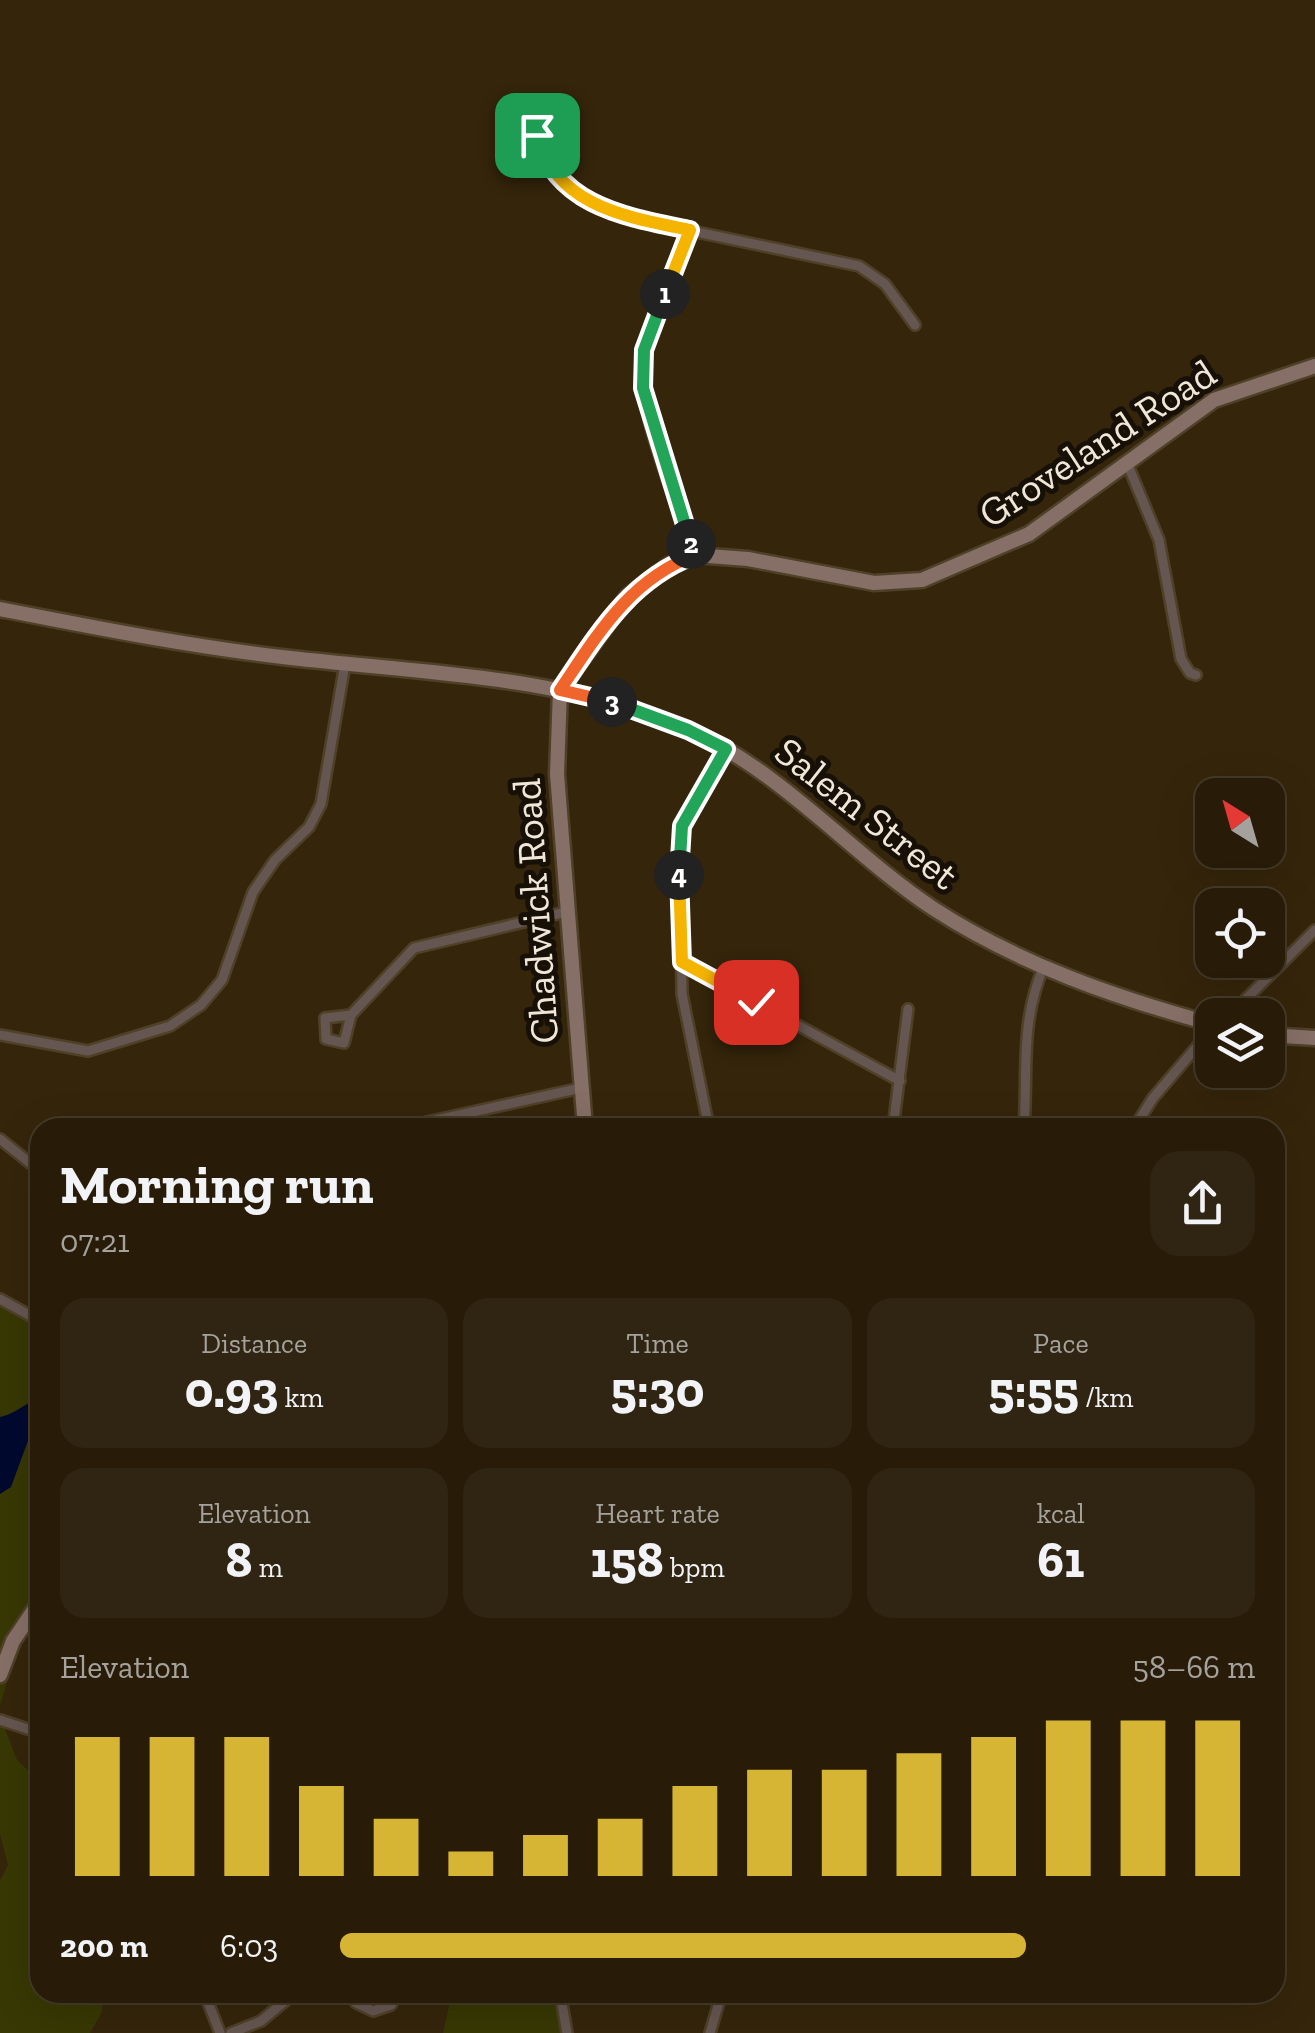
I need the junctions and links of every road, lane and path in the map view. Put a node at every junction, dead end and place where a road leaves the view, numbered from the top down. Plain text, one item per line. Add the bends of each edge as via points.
1 (544, 112) dead end
2 (690, 230) junction
3 (915, 325) dead end
4 (1315, 366) edge
5 (1127, 463) junction
6 (695, 555) junction
7 (0, 609) edge
8 (345, 664) junction
9 (1196, 675) dead end
10 (560, 690) junction
11 (726, 749) junction
12 (566, 912) junction
13 (1315, 930) edge
14 (682, 962) junction
15 (1043, 968) junction
16 (1247, 998) edge
17 (908, 1010) dead end
18 (351, 1015) dead end
19 (1195, 1021) edge
20 (0, 1035) edge
21 (1285, 1037) edge
22 (1315, 1038) edge
23 (1195, 1047) edge
24 (900, 1081) junction
25 (581, 1088) junction
26 (445, 1118) edge
27 (584, 1118) edge
28 (707, 1118) edge
29 (894, 1118) edge
30 (1024, 1118) edge
31 (1140, 1118) edge
32 (0, 1139) edge
33 (30, 1162) edge
34 (0, 1299) edge
35 (30, 1316) edge
36 (30, 1616) edge
37 (0, 1675) edge
38 (0, 1720) edge
39 (30, 1730) edge
40 (208, 2003) edge
41 (284, 2003) edge
42 (356, 2003) edge
43 (391, 2003) edge
44 (562, 2003) edge
45 (719, 2003) edge
46 (220, 2033) edge
47 (230, 2033) edge
48 (567, 2033) edge
49 (710, 2033) edge

1 - 2 street via 536,127 539,143 570,189 608,212
2 - 3 street via 859,266 885,284
2 - 6 street via 648,337 642,376 648,415
4 - 5 main road, Groveland Road via 1214,400
5 - 6 main road, Groveland Road via 1029,534 922,580 874,583
5 - 9 street via 1158,540 1181,659
6 - 10 main road via 628,596
7 - 8 main road, Salem Street via 203,648
8 - 10 main road, Salem Street
8 - 20 street via 321,804 253,892 222,980 201,1006 170,1026 88,1051
10 - 11 main road, Salem Street via 620,704
10 - 12 main road, Chadwick Road
11 - 14 street via 682,826
11 - 15 main road, Salem Street via 806,804 933,908
12 - 18 street via 414,948
12 - 25 main road, Chadwick Road
13 - 16 street
14 - 24 street
14 - 28 street via 687,1030
15 - 19 main road, Salem Street
15 - 30 street via 1030,999 1024,1044
17 - 24 street
21 - 22 main road
23 - 31 street
24 - 29 street
25 - 26 street
25 - 27 main road, Chadwick Road
32 - 33 street
34 - 35 street
36 - 37 main road
38 - 39 street
40 - 46 street
41 - 47 street via 262,2022
42 - 43 street via 373,2011
44 - 48 street
45 - 49 street

